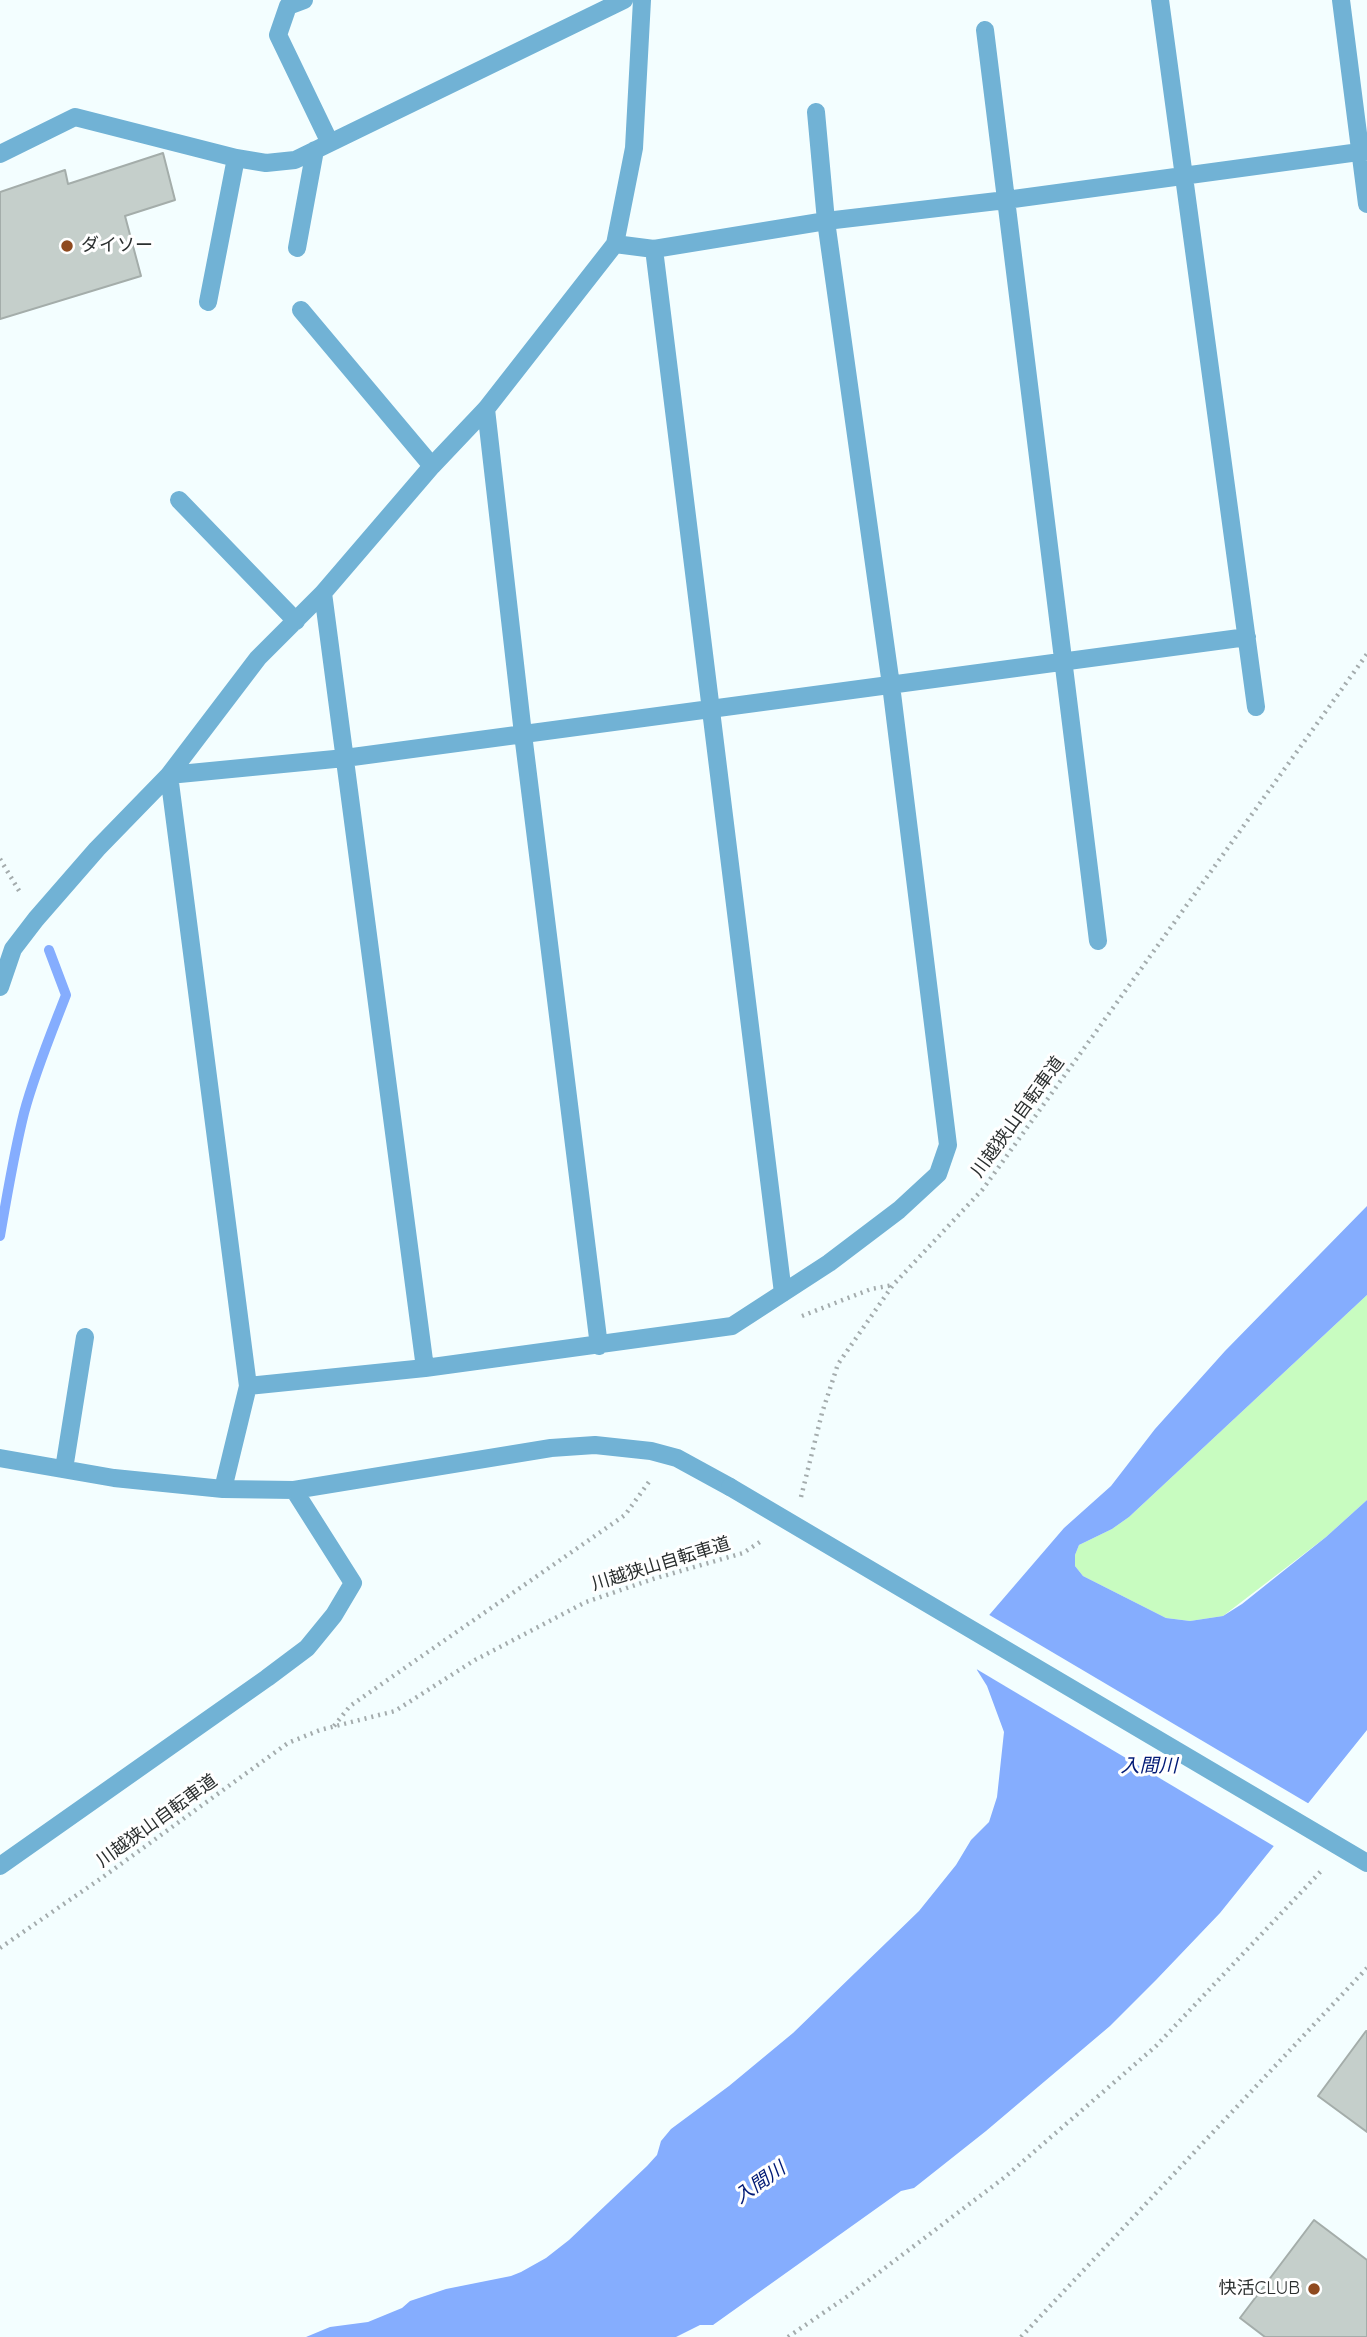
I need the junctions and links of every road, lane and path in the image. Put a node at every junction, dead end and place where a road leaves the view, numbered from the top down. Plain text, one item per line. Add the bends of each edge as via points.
1 (304, 0) edge
2 (624, 0) edge
3 (642, 0) edge
4 (1160, 0) edge
5 (1341, 0) edge
6 (985, 30) dead end
7 (816, 112) dead end
8 (322, 147) junction
9 (1363, 152) edge
10 (0, 154) edge
11 (236, 158) junction
12 (1185, 174) junction
13 (1006, 200) junction
14 (1367, 204) edge
15 (826, 221) junction
16 (615, 244) junction
17 (297, 248) dead end
18 (654, 249) junction
19 (208, 302) dead end
20 (301, 310) dead end
21 (486, 409) junction
22 (432, 466) junction
23 (179, 499) dead end
24 (323, 593) junction
25 (296, 621) junction
26 (1247, 637) junction
27 (1367, 654) edge
28 (1063, 662) junction
29 (891, 685) junction
30 (1256, 707) dead end
31 (711, 709) junction
32 (523, 734) junction
33 (345, 758) junction
34 (169, 775) junction
35 (0, 859) edge
36 (36, 919) junction
37 (1098, 941) dead end
38 (0, 987) edge
39 (783, 1293) junction
40 (85, 1336) dead end
41 (599, 1346) junction
42 (425, 1368) junction
43 (248, 1386) junction
44 (0, 1458) edge
45 (64, 1469) junction
46 (640, 1476) dead end
47 (223, 1489) junction
48 (294, 1490) junction
49 (801, 1499) dead end
50 (767, 1537) dead end
51 (334, 1726) junction
52 (1367, 1863) edge
53 (1327, 1865) dead end
54 (0, 1866) edge
55 (0, 1948) edge
56 (1367, 1968) edge
57 (788, 2337) edge
58 (1020, 2337) edge

1 - 8 street via 288,6 278,35
2 - 8 street
3 - 16 street via 634,148
4 - 12 street
5 - 9 street
6 - 13 street
7 - 15 street
8 - 11 street via 295,160 266,163
8 - 17 street
9 - 12 street
9 - 14 street
10 - 11 street via 75,117
11 - 19 street
12 - 13 street
12 - 26 street
13 - 15 street
13 - 28 street
15 - 18 street
15 - 29 street
16 - 18 street
16 - 21 street
18 - 31 street
20 - 22 street
21 - 22 street
21 - 32 street
22 - 24 street
23 - 25 street
24 - 25 street
24 - 33 street
25 - 34 street via 258,658
26 - 28 street
26 - 30 street
27 - 49 path, 川越狭山自転車道 via 984,1189 893,1285 838,1364
28 - 29 street
28 - 37 street
29 - 31 street
29 - 39 street via 948,1145 938,1174 900,1210
31 - 32 street
31 - 39 street
32 - 33 street
32 - 41 street
33 - 34 street
33 - 42 street
34 - 36 street
34 - 43 street
35 - 36 path
36 - 38 street via 13,949
39 - 41 street via 732,1326
40 - 45 street
41 - 42 street
42 - 43 street
43 - 47 street
44 - 45 street
45 - 47 street
46 - 51 path via 652,1479 625,1515 350,1706
47 - 48 street
48 - 52 street, bridge via 551,1448 596,1445 677,1458
48 - 54 street via 353,1583 334,1615 307,1648
50 - 51 path, 川越狭山自転車道 via 743,1553 586,1602 475,1660 395,1710
51 - 55 path, 川越狭山自転車道 via 288,1743
53 - 57 path via 1136,2064 1005,2177
56 - 58 path

